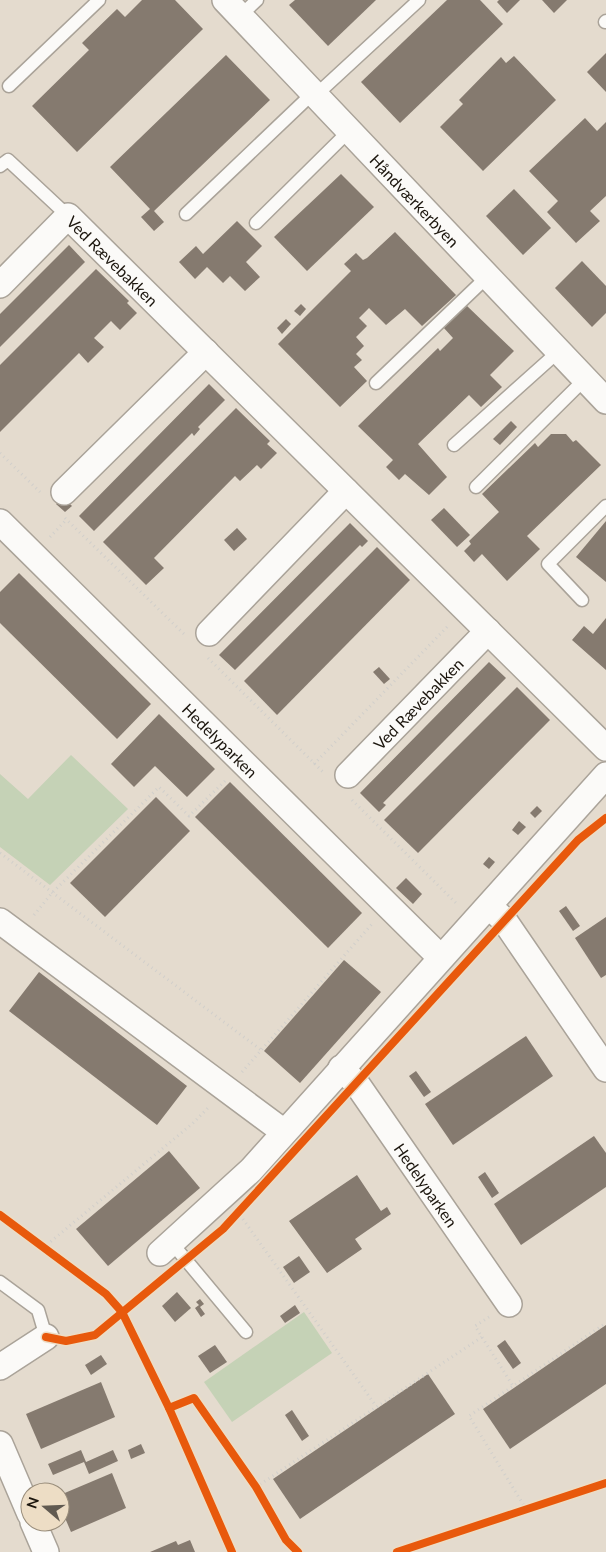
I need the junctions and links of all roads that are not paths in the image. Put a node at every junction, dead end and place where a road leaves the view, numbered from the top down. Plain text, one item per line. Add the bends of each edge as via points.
1 (99, 0) edge
2 (419, 0) edge
3 (241, 5) edge
4 (9, 86) dead end
5 (315, 94) junction
6 (349, 131) junction
7 (0, 166) edge
8 (186, 214) dead end
9 (68, 216) junction
10 (256, 222) dead end
11 (488, 276) junction
12 (0, 285) edge
13 (559, 351) junction
14 (206, 352) junction
15 (585, 379) junction
16 (376, 383) dead end
17 (606, 401) edge
18 (454, 445) dead end
19 (476, 487) dead end
20 (346, 491) junction
21 (57, 502) road end
22 (606, 506) edge
23 (0, 522) edge
24 (582, 600) dead end
25 (488, 631) junction
26 (200, 642) road end
27 (606, 748) edge
28 (606, 775) edge
29 (343, 784) road end
30 (482, 913) junction
31 (9, 928) edge
32 (440, 957) junction
33 (341, 1068) junction
34 (606, 1070) edge
35 (284, 1132) junction
36 (166, 1248) joint
37 (0, 1282) edge
38 (509, 1304) road end
39 (246, 1332) dead end
40 (46, 1337) joint
41 (0, 1367) edge
42 (0, 1444) edge
43 (20, 1491) edge
44 (38, 1532) edge
45 (46, 1552) edge

1 - 4 lane
2 - 5 lane
3 - 5 street, Håndværkerbyen
5 - 6 street, Håndværkerbyen
5 - 8 lane
6 - 10 lane
6 - 11 street, Håndværkerbyen
7 - 9 lane via 8,160
9 - 12 street, Ved Rævebakken
9 - 14 street, Ved Rævebakken
11 - 13 street, Håndværkerbyen
11 - 16 lane
13 - 15 street, Håndværkerbyen
13 - 18 lane
14 - 20 street, Ved Rævebakken
14 - 21 street
15 - 17 street, Håndværkerbyen
15 - 19 lane
20 - 25 street, Ved Rævebakken
20 - 26 street
22 - 24 lane via 548,564
23 - 32 street, Hedelyparken
25 - 27 street, Ved Rævebakken
25 - 29 street, Ved Rævebakken
28 - 30 street
30 - 32 street
30 - 34 street via 504,920
31 - 35 street
32 - 33 street
33 - 35 street
33 - 38 street, Hedelyparken via 357,1084
35 - 36 street via 251,1170
36 - 39 lane
37 - 40 lane via 38,1310
40 - 41 street
42 - 43 street
44 - 45 street

